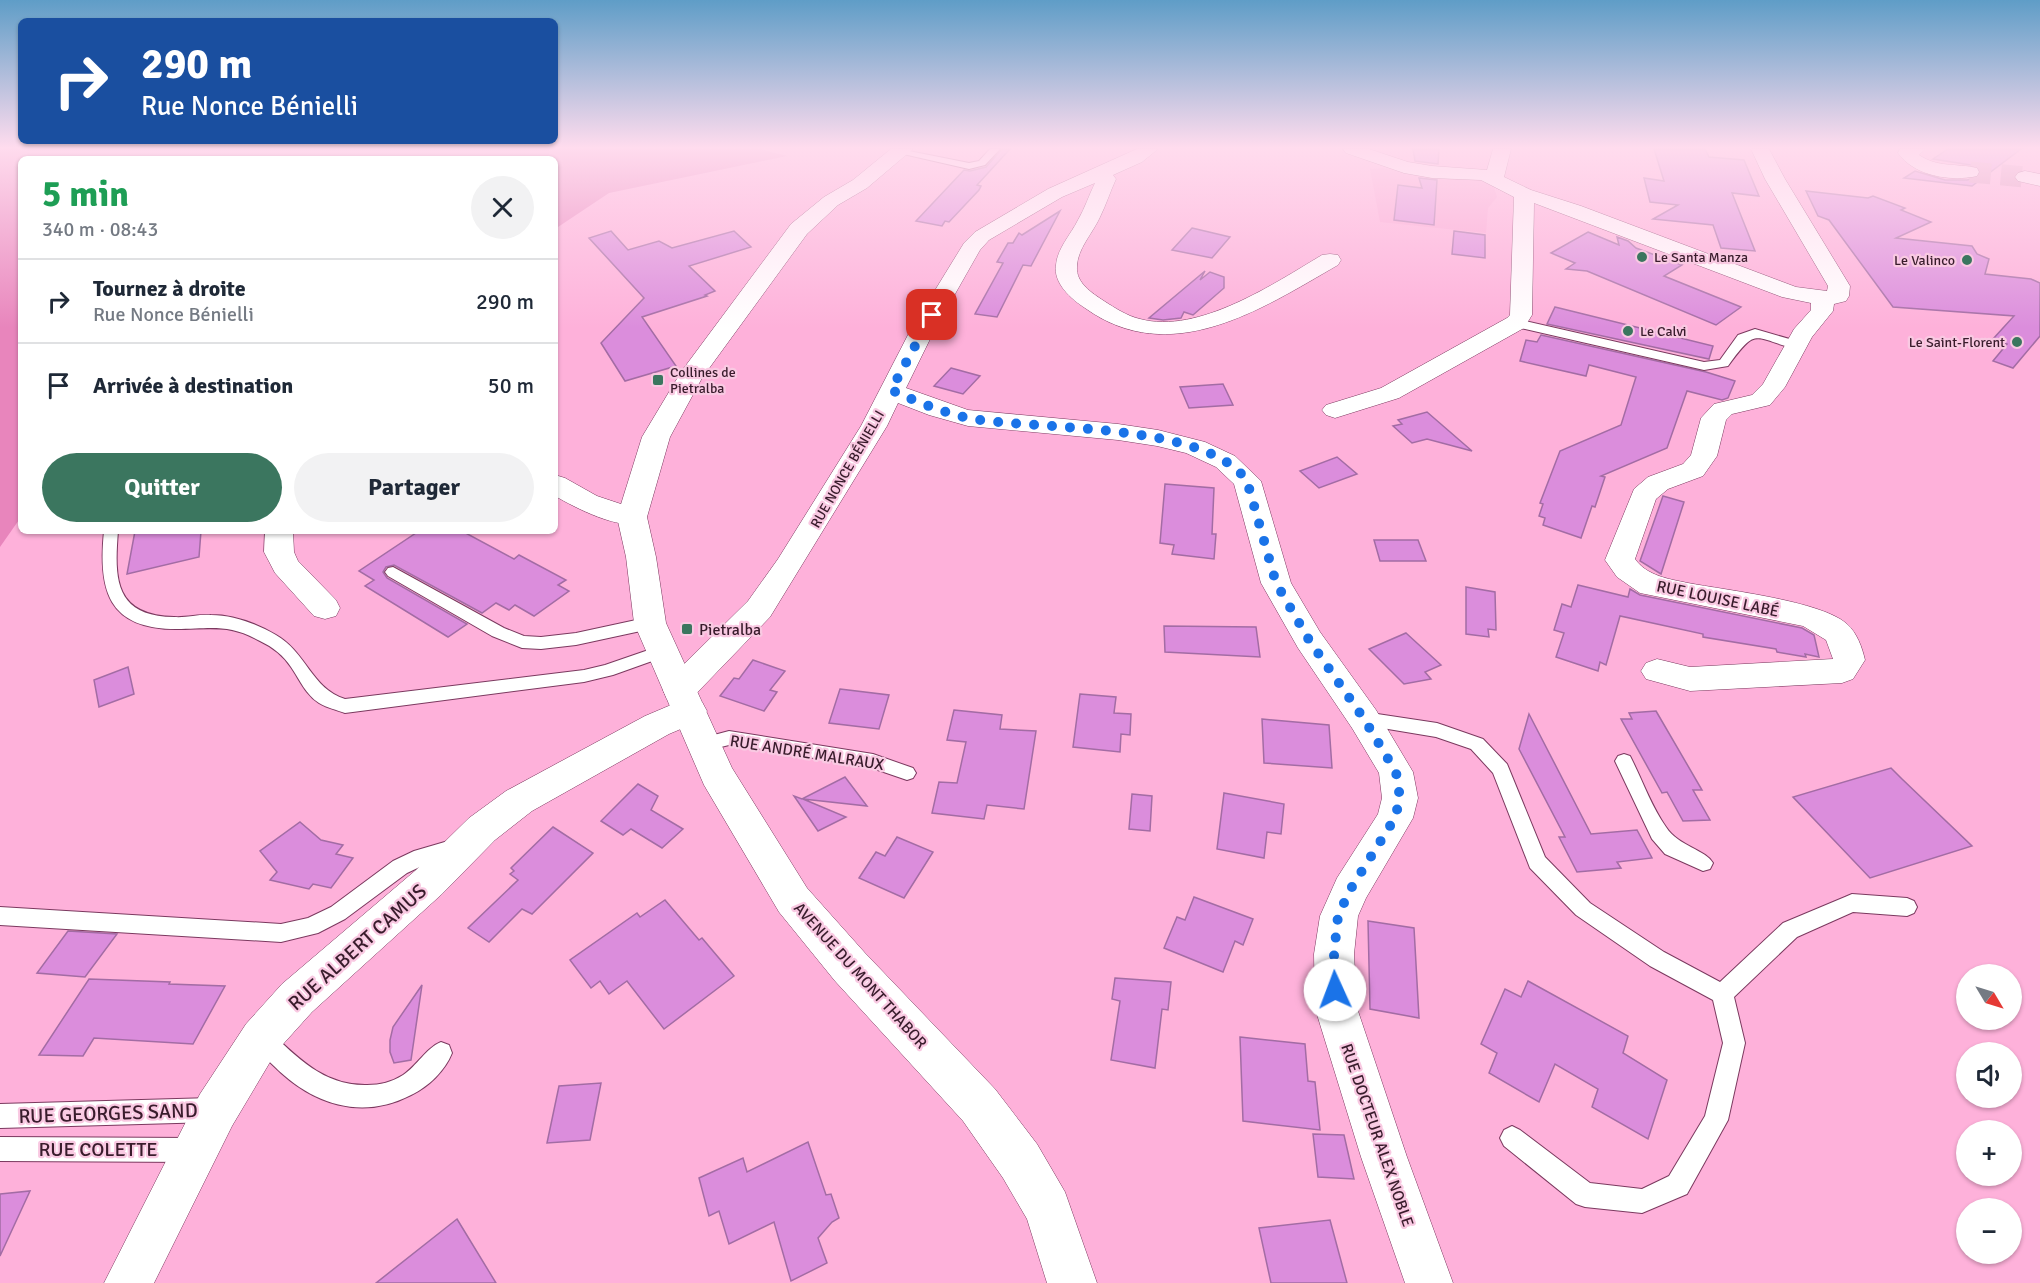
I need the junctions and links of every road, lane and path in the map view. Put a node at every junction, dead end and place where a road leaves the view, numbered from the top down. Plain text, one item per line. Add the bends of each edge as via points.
1 (822, 209) edge
2 (1028, 209) edge
3 (1093, 209) edge
4 (1524, 209) edge
5 (1570, 209) edge
6 (1793, 209) edge
7 (1330, 260) dead end
8 (1823, 299) junction
9 (1516, 323) junction
10 (1796, 345) junction
11 (891, 390) junction
12 (1335, 410) dead end
13 (558, 486) edge
14 (632, 517) junction
15 (111, 534) edge
16 (279, 534) edge
17 (393, 572) dead end
18 (325, 608) dead end
19 (650, 623) junction
20 (663, 651) junction
21 (1658, 671) dead end
22 (691, 715) junction
23 (1364, 719) junction
24 (1624, 761) dead end
25 (908, 773) dead end
26 (466, 844) junction
27 (1702, 863) dead end
28 (1907, 907) dead end
29 (0, 916) edge
30 (1722, 994) junction
31 (261, 1038) junction
32 (441, 1053) dead end
33 (216, 1110) junction
34 (0, 1116) edge
35 (1512, 1138) dead end
36 (0, 1149) edge
37 (196, 1150) junction
38 (128, 1283) edge
39 (1072, 1283) edge
40 (1429, 1283) edge

1 - 14 street, AVENUE DU MONT THABOR via 799,229 690,377 656,437
2 - 11 street, RUE NONCE BÉNIELLI via 982,236 971,247
3 - 7 street via 1072,248 1066,276 1084,298 1124,322 1161,329 1223,315 1263,298
4 - 9 street via 1521,315
5 - 8 street via 1790,292
6 - 8 street, RUE LOUISE LABÉ via 1839,286 1838,296
8 - 10 street, RUE LOUISE LABÉ via 1822,311
9 - 10 lane via 1704,366 1724,363 1742,338 1755,333
9 - 12 street via 1390,393
10 - 21 street, RUE LOUISE LABÉ via 1773,387 1761,400 1723,409 1714,418 1704,456 1693,470 1658,483 1644,495 1620,560 1627,570 1651,586 1811,617 1834,628 1846,642 1849,660 1842,671 1812,674 1690,679
11 - 22 street, RUE NONCE BÉNIELLI via 874,426 789,566
11 - 23 street, RUE DOCTEUR ALEX NOBLE via 968,418 1182,443 1238,468 1247,481 1276,583 1309,640
13 - 14 street
14 - 19 street, AVENUE DU MONT THABOR
15 - 20 lane via 113,591 123,609 143,621 217,621 253,631 279,643 298,660 309,683 326,699 345,706 584,676
16 - 18 street via 279,552 285,566
17 - 19 lane via 522,642 576,639
19 - 20 street, AVENUE DU MONT THABOR
20 - 22 street, AVENUE DU MONT THABOR
22 - 25 lane, RUE ANDRÉ MALRAUX via 729,738 873,761
22 - 26 street, RUE ALBERT CAMUS via 657,725 528,796
22 - 39 street, AVENUE DU MONT THABOR via 717,776 793,900 979,1105 1020,1161 1048,1209
23 - 30 lane via 1437,730 1477,744 1501,769 1537,862 1583,909 1657,959
23 - 40 street, RUE DOCTEUR ALEX NOBLE via 1396,772 1400,798 1395,818 1338,916 1334,954 1336,1008
24 - 27 lane via 1659,833 1672,848
26 - 29 lane via 400,867 339,914 311,927 281,933
26 - 31 street, RUE ALBERT CAMUS via 429,882 297,998
28 - 30 lane via 1852,903 1790,930
30 - 35 lane via 1734,1043 1716,1120 1678,1185 1642,1201 1585,1195
31 - 32 lane via 296,1072 327,1091 360,1098 391,1094 413,1084 429,1071
31 - 33 street, RUE ALBERT CAMUS
33 - 34 lane, RUE GEORGES SAND
33 - 37 street, RUE ALBERT CAMUS
36 - 37 lane, RUE COLETTE
37 - 38 street, RUE ALBERT CAMUS

